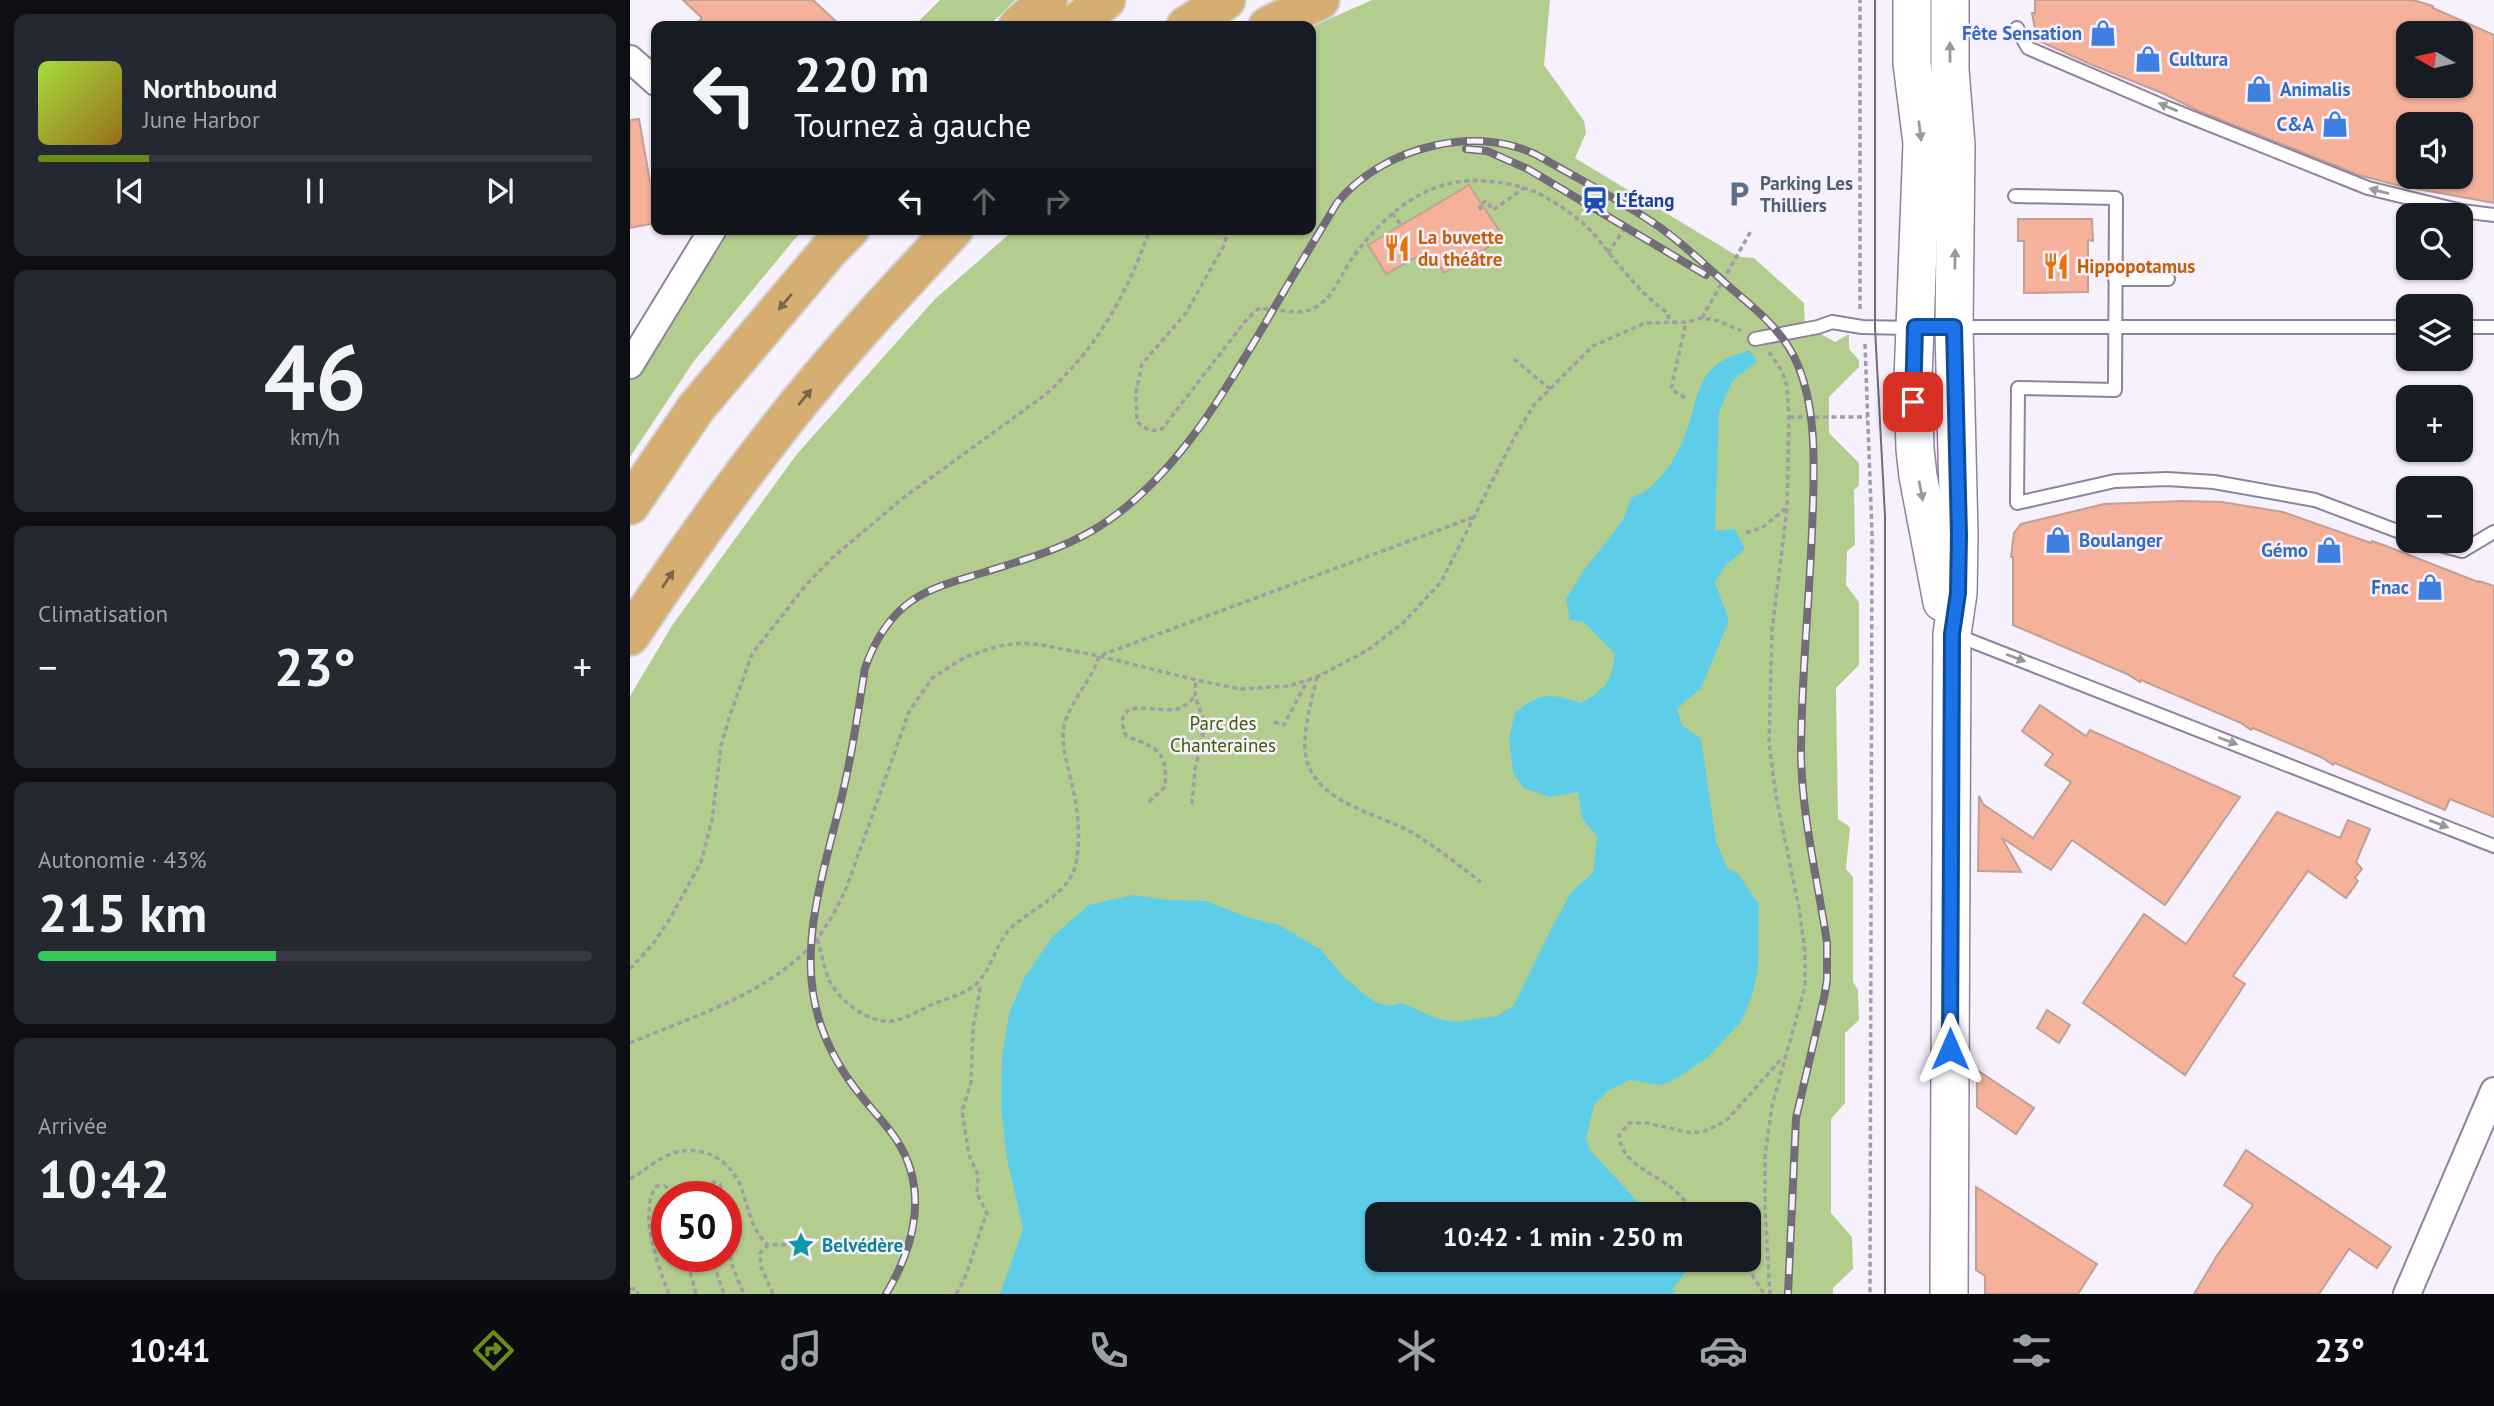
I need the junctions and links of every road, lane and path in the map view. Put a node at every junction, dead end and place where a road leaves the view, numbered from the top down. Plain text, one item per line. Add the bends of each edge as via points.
1 (1048, 0) edge
2 (1106, 0) edge
3 (1226, 0) edge
4 (1320, 0) edge
5 (1860, 0) edge
6 (1912, 0) edge
7 (1950, 0) edge
8 (1024, 21) edge
9 (1079, 21) edge
10 (1194, 21) edge
11 (1278, 21) edge
12 (2017, 28) dead end
13 (630, 59) edge
14 (651, 78) edge
15 (1524, 188) junction
16 (2015, 196) dead end
17 (1481, 210) dead end
18 (1392, 213) junction
19 (2494, 215) edge
20 (1401, 225) dead end
21 (1627, 225) dead end
22 (1752, 229) dead end
23 (709, 235) edge
24 (950, 235) edge
25 (1147, 235) edge
26 (1227, 235) edge
27 (838, 236) edge
28 (1608, 253) junction
29 (2115, 279) junction
30 (2168, 279) dead end
31 (1860, 314) dead end
32 (1702, 318) junction
33 (1669, 321) junction
34 (1686, 322) junction
35 (1915, 327) junction
36 (1954, 327) junction
37 (2115, 327) junction
38 (2396, 327) edge
39 (2473, 327) edge
40 (2494, 327) edge
41 (1755, 339) junction
42 (1865, 341) dead end
43 (1514, 359) dead end
44 (630, 365) edge
45 (1550, 389) junction
46 (1685, 398) dead end
47 (1789, 417) junction
48 (1867, 417) junction
49 (630, 505) edge
50 (1787, 508) junction
51 (1476, 516) junction
52 (2396, 530) edge
53 (2494, 532) edge
54 (1746, 533) dead end
55 (2473, 544) edge
56 (1952, 628) junction
57 (630, 636) edge
58 (1099, 656) junction
59 (1317, 677) junction
60 (1196, 680) junction
61 (1307, 680) junction
62 (1195, 696) junction
63 (1274, 722) dead end
64 (1149, 802) dead end
65 (1192, 804) dead end
66 (2494, 846) edge
67 (1481, 882) dead end
68 (817, 938) junction
69 (630, 968) edge
70 (977, 984) junction
71 (630, 1043) edge
72 (1785, 1055) junction
73 (2494, 1091) edge
74 (630, 1180) edge
75 (651, 1199) edge
76 (1685, 1202) edge
77 (651, 1234) edge
78 (804, 1244) dead end
79 (768, 1245) junction
80 (662, 1272) edge
81 (690, 1272) edge
82 (716, 1272) edge
83 (735, 1272) edge
84 (1751, 1272) edge
85 (630, 1289) edge
86 (638, 1294) edge
87 (669, 1294) edge
88 (696, 1294) edge
89 (724, 1294) edge
90 (744, 1294) edge
91 (772, 1294) edge
92 (956, 1294) edge
93 (1765, 1294) edge
94 (1770, 1294) edge
95 (1870, 1294) edge
96 (1949, 1294) edge
97 (2407, 1294) edge

1 - 8 highway
2 - 9 highway
3 - 10 highway
4 - 11 highway
5 - 31 path
6 -> 35 main road via 1912,63 1922,143
36 -> 7 main road via 1956,145
19 -> 12 lane via 2415,201 2357,184 2028,47
13 - 14 street
15 - 17 path via 1493,210 1486,201 1479,205
15 - 18 path via 1455,181
15 - 28 path via 1566,211 1590,230
16 - 29 lane via 2116,198
18 - 20 path
18 - 26 path via 1361,246 1318,306 1304,311 1258,309 1162,429 1150,431 1137,422 1142,364 1186,313
21 - 28 path
22 - 32 path
23 - 44 street
57 -> 24 highway via 685,553 773,436
25 - 69 path via 1119,303 1066,377 903,498 841,551 806,584 752,654 721,746 712,820 701,862 653,944
27 -> 49 highway via 696,408
28 - 33 path via 1629,279 1668,313
29 - 30 lane
29 - 37 lane
32 - 34 path
32 - 41 path
33 - 34 path
33 - 45 path via 1645,323 1593,346
34 - 46 path via 1671,389
35 - 36 main road
35 - 41 lane via 1832,322
35 -> 56 main road via 1917,476 1942,602
36 - 37 lane
36 - 56 main road via 1959,535
37 - 38 lane
37 - 52 lane via 2115,390 2018,388 2017,503 2115,481 2207,481 2315,500
39 - 40 lane
41 - 47 path via 1782,371
42 - 48 path
43 - 45 path
45 - 51 path via 1515,436
47 - 48 path
47 - 50 path
48 - 95 path via 1872,533
50 - 54 path via 1763,527
50 - 72 path via 1772,631 1769,744 1805,952 1805,987
51 - 58 path
51 - 59 path via 1441,582 1403,623 1368,650
53 - 55 lane
56 -> 66 lane
56 - 96 main road
58 - 60 path
58 - 68 path via 1042,645 1010,645 965,657 932,678 909,712 846,889
58 - 70 path via 1063,728 1078,820 1076,864 1065,887 1011,928
59 - 61 path
59 - 67 path via 1305,740 1309,768 1341,799 1411,833
60 - 61 path via 1240,689 1289,686
60 - 62 path
61 - 63 path via 1284,725
62 - 64 path via 1175,710 1143,707 1124,717 1126,736 1161,752 1165,788
62 - 65 path via 1205,724
68 - 70 path via 831,983 843,999 876,1020 895,1021
68 - 71 path via 780,974
70 - 92 path via 971,1083 962,1111 969,1155 978,1175 977,1193 987,1214
72 - 76 path via 1726,1121 1691,1133 1629,1123 1619,1135 1620,1146 1633,1162
72 - 94 path via 1765,1155
73 - 97 street
74 - 79 path via 672,1154 714,1154 730,1167 741,1185 751,1222
75 - 77 path
78 - 79 path
79 - 91 path via 760,1252 760,1260
80 - 87 path
81 - 88 path
82 - 89 path
83 - 90 path
84 - 93 path
85 - 86 path

